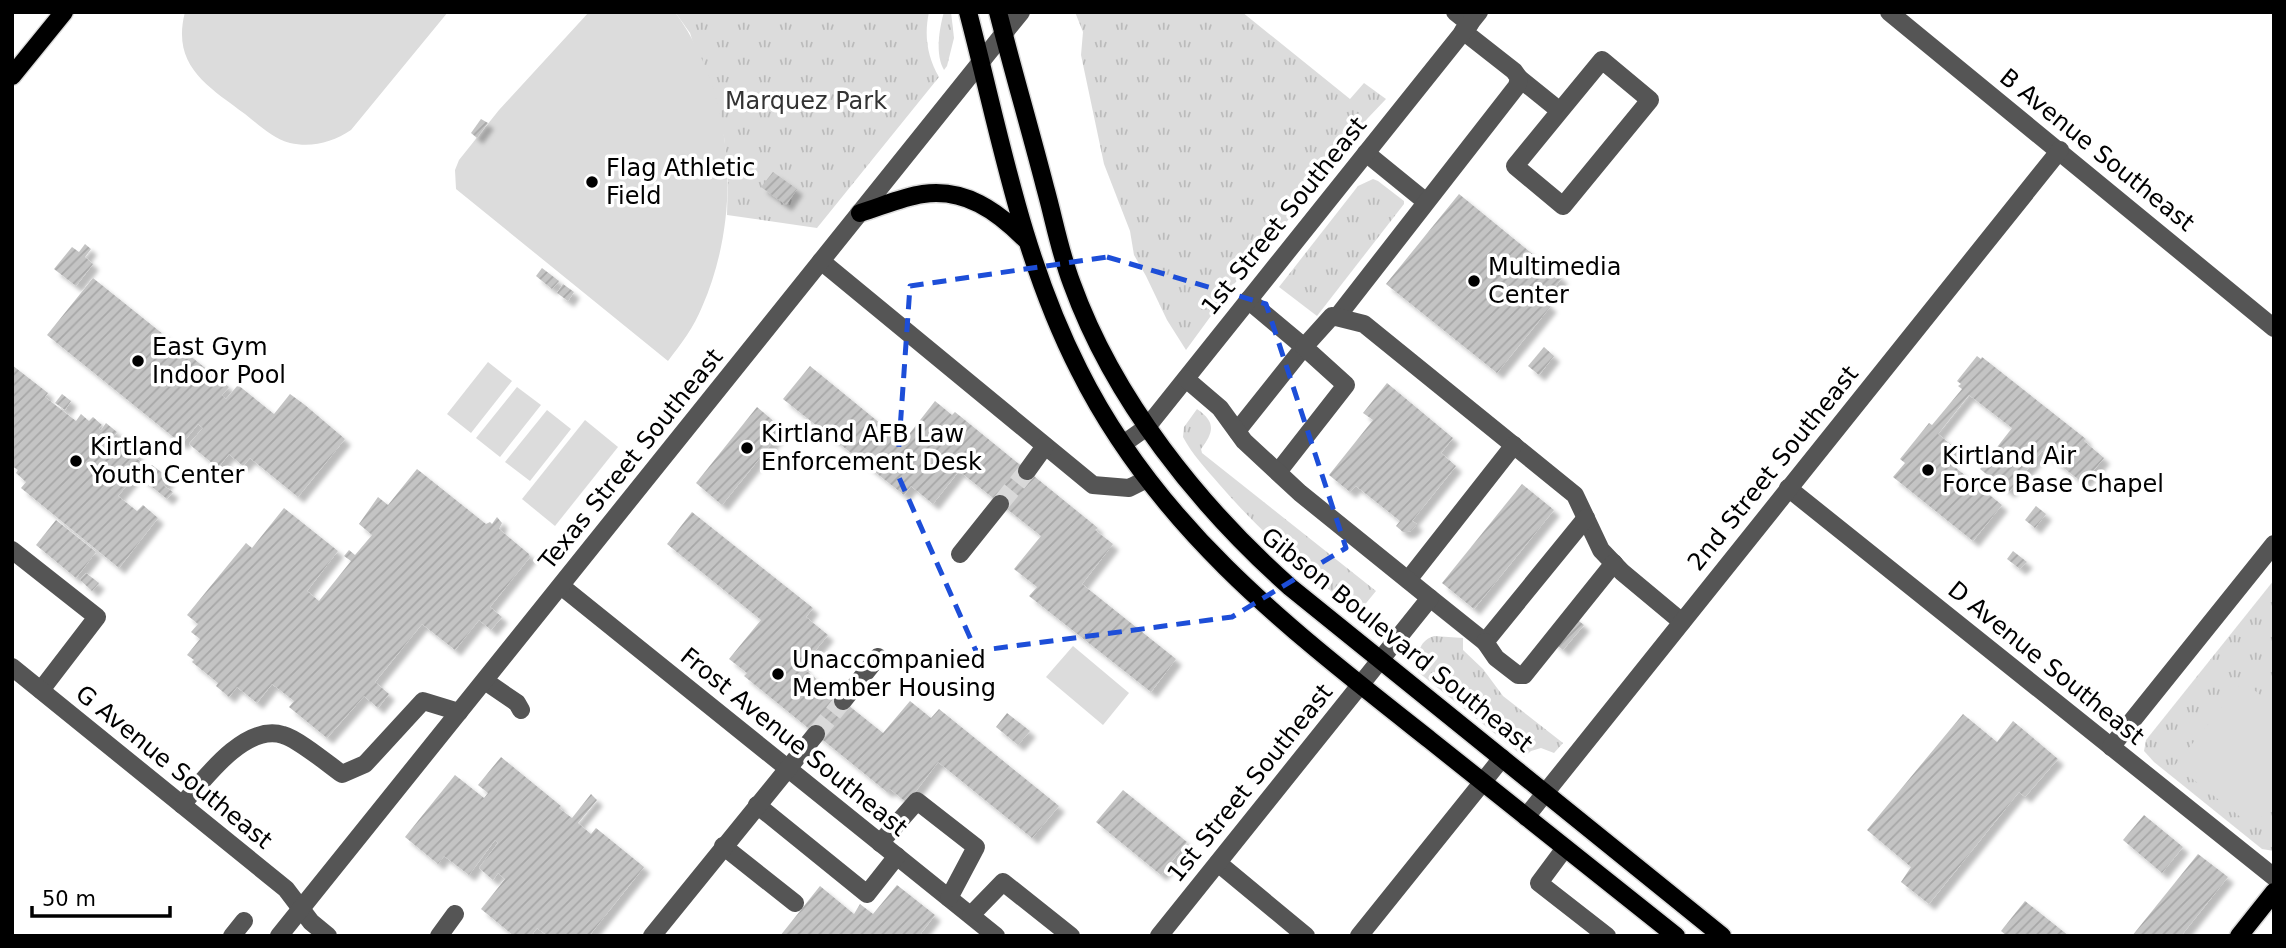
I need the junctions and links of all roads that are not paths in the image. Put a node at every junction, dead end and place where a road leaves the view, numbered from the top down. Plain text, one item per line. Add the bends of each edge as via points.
1 (64, 12) edge
2 (968, 12) edge
3 (998, 12) edge
4 (1021, 12) edge
5 (1889, 12) edge
6 (1467, 20) edge
7 (1003, 33) junction
8 (981, 61) junction
9 (12, 76) edge
10 (1519, 78) junction
11 (1560, 111) junction
12 (2060, 150) junction
13 (1366, 153) junction
14 (1426, 201) junction
15 (860, 213) junction
16 (1026, 240) junction
17 (821, 261) junction
18 (1248, 300) junction
19 (1337, 317) junction
20 (2274, 328) edge
21 (1304, 347) junction
22 (1186, 379) junction
23 (1147, 427) junction
24 (1237, 431) junction
25 (1123, 444) junction
26 (1514, 445) junction
27 (1045, 446) junction
28 (1027, 471) tunnel mouth
29 (1278, 472) junction
30 (1147, 479) junction
31 (1788, 488) junction
32 (1000, 504) tunnel mouth
33 (1586, 518) junction
34 (2274, 544) edge
35 (12, 550) edge
36 (960, 554) dead end
37 (1614, 563) junction
38 (1408, 580) junction
39 (562, 586) junction
40 (1430, 598) junction
41 (1682, 622) junction
42 (1485, 642) junction
43 (878, 657) dead end
44 (1380, 661) junction
45 (12, 667) edge
46 (485, 681) junction
47 (1360, 685) junction
48 (41, 690) junction
49 (843, 701) tunnel mouth
50 (521, 710) dead end
51 (459, 712) junction
52 (816, 734) tunnel mouth
53 (2111, 747) junction
54 (1502, 758) junction
55 (787, 768) junction
56 (1483, 782) junction
57 (1546, 793) junction
58 (183, 805) junction
59 (757, 805) junction
60 (1526, 817) junction
61 (880, 843) junction
62 (723, 845) junction
63 (1566, 848) junction
64 (897, 856) junction
65 (1218, 863) junction
66 (2274, 877) edge
67 (2274, 892) edge
68 (949, 898) junction
69 (795, 903) dead end
70 (300, 909) junction
71 (456, 914) dead end
72 (971, 915) junction
73 (244, 920) dead end
74 (1711, 932) edge
75 (232, 936) edge
76 (279, 936) edge
77 (328, 936) edge
78 (439, 936) edge
79 (652, 936) edge
80 (996, 936) edge
81 (1071, 936) edge
82 (1159, 936) edge
83 (1306, 936) edge
84 (1359, 936) edge
85 (1607, 936) edge
86 (1676, 936) edge
87 (2239, 936) edge

1 - 9 main road
2 - 8 main road
3 - 7 main road, Gibson Boulevard Southeast
4 - 7 street, Texas Street Southeast
5 - 12 street, B Avenue Southeast
6 - 10 street
6 - 13 street, 1st Street Southeast
7 - 8 street, Texas Street Southeast
7 - 23 main road, Gibson Boulevard Southeast via 1072,284
8 - 15 street, Texas Street Southeast
8 - 16 main road
10 - 11 street
10 - 14 street
11 - 11 street via 1602,61 1650,100 1563,206 1515,166
12 - 20 street, B Avenue Southeast
12 - 31 street, 2nd Street Southeast
13 - 14 street
13 - 18 street, 1st Street Southeast
14 - 19 street
15 - 16 main road via 923,194 953,194 982,203
15 - 17 street, Texas Street Southeast
16 - 25 main road via 1079,370
17 - 27 street
17 - 39 street, Texas Street Southeast
18 - 21 street
18 - 22 street, 1st Street Southeast
19 - 21 street via 1332,316
19 - 26 street via 1364,324
21 - 24 street
21 - 29 street via 1346,386
22 - 23 street, 1st Street Southeast
22 - 24 street via 1220,408
23 - 25 street, 1st Street Southeast
23 - 44 main road, Gibson Boulevard Southeast via 1213,513 1249,551
24 - 29 street
25 - 30 main road
26 - 33 street via 1574,495
26 - 38 street
27 - 28 street
27 - 30 street via 1093,485 1129,488
29 - 38 street
30 - 47 main road via 1220,564
31 - 41 street, 2nd Street Southeast
31 - 53 street, D Avenue Southeast
32 - 36 street
33 - 37 street via 1601,550
33 - 42 street
34 - 53 street
35 - 48 street via 97,617
37 - 41 street
37 - 42 street via 1524,675 1496,658
38 - 40 street
39 - 46 street, Texas Street Southeast
39 - 55 street, Frost Avenue Southeast
40 - 42 street
40 - 44 street, 1st Street Southeast
41 - 57 street, 2nd Street Southeast
43 - 49 street
44 - 47 street, 1st Street Southeast
44 - 54 main road, Gibson Boulevard Southeast
45 - 48 street, G Avenue Southeast
46 - 50 street
46 - 51 street, Texas Street Southeast
47 - 56 main road
47 - 65 street, 1st Street Southeast
48 - 58 street, G Avenue Southeast
51 - 58 street via 423,701 365,764 342,774 286,735 266,732 245,741
51 - 70 street, Texas Street Southeast
52 - 55 street
53 - 66 street, D Avenue Southeast
54 - 56 street
54 - 57 main road, Gibson Boulevard Southeast
55 - 59 street
55 - 61 street, Frost Avenue Southeast
56 - 60 main road
56 - 84 street
57 - 60 street, 2nd Street Southeast
57 - 74 main road, Gibson Boulevard Southeast
58 - 70 street, G Avenue Southeast via 284,888
59 - 62 street
59 - 64 street via 867,894
60 - 63 main road
61 - 64 street, Frost Avenue Southeast
61 - 68 street via 917,801 976,847
62 - 69 street
62 - 79 street
63 - 85 street via 1539,883
63 - 86 main road
64 - 68 street, Frost Avenue Southeast
65 - 82 street, 1st Street Southeast
65 - 83 street
67 - 87 main road
68 - 72 street, Frost Avenue Southeast
70 - 76 street, Texas Street Southeast
70 - 77 street, G Avenue Southeast
71 - 78 street
72 - 80 street, Frost Avenue Southeast
72 - 81 street via 1003,882
73 - 75 street

